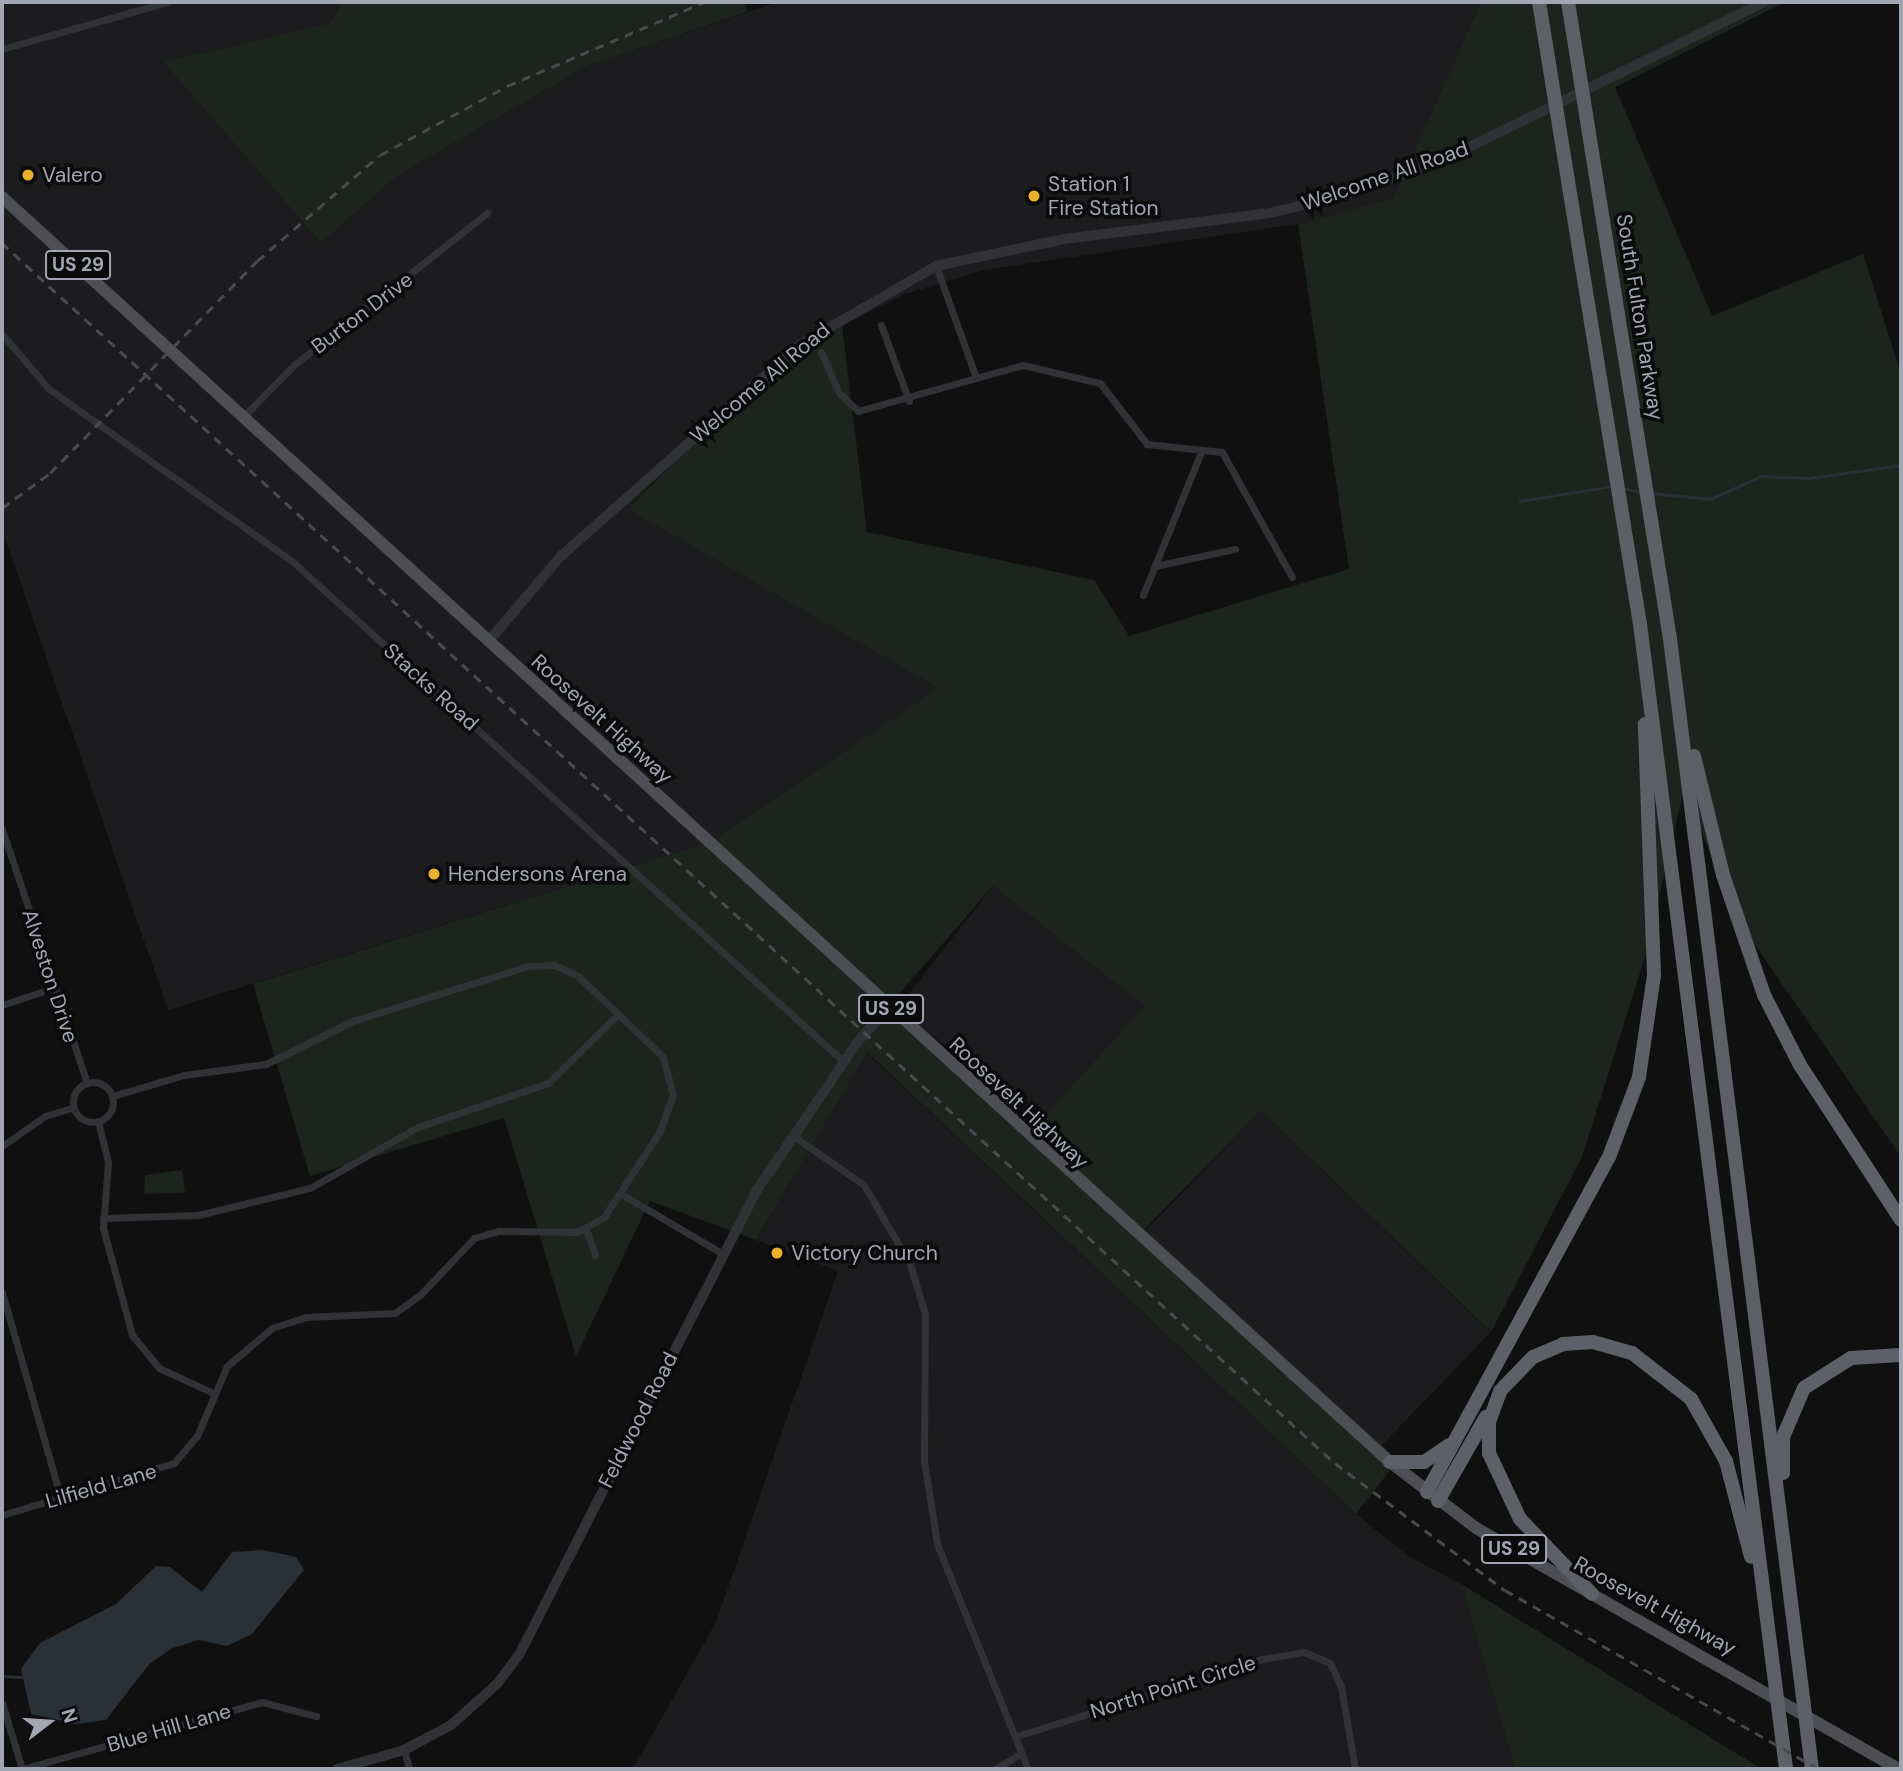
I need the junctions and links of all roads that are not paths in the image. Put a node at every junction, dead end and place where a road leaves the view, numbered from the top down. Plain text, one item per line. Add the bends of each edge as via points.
1 (167, 2) edge
2 (1539, 2) edge
3 (1568, 2) edge
4 (1765, 2) edge
5 (2, 49) edge
6 (2, 197) edge
7 (487, 213) dead end
8 (936, 266) junction
9 (881, 325) dead end
10 (2, 334) edge
11 (821, 352) dead end
12 (976, 379) junction
13 (909, 401) junction
14 (242, 419) junction
15 (1202, 450) junction
16 (1235, 549) dead end
17 (1155, 566) junction
18 (1292, 577) dead end
19 (1143, 596) dead end
20 (1640, 625) junction
21 (1670, 639) junction
22 (488, 642) junction
23 (2, 829) edge
24 (53, 988) junction
25 (2, 1005) edge
26 (889, 1007) junction
27 (618, 1014) junction
28 (844, 1062) junction
29 (87, 1083) junction
30 (112, 1097) junction
31 (74, 1107) junction
32 (98, 1121) junction
33 (792, 1135) junction
34 (2, 1146) edge
35 (623, 1195) junction
36 (103, 1218) junction
37 (1901, 1220) edge
38 (586, 1229) junction
39 (723, 1254) junction
40 (595, 1255) dead end
41 (2, 1292) edge
42 (1901, 1355) edge
43 (211, 1392) junction
44 (1493, 1406) junction
45 (1457, 1437) junction
46 (1390, 1462) junction
47 (60, 1496) junction
48 (1433, 1497) junction
49 (2, 1515) edge
50 (1784, 1541) junction
51 (1592, 1594) junction
52 (1775, 1675) junction
53 (2, 1703) edge
54 (316, 1716) dead end
55 (1017, 1736) junction
56 (404, 1750) junction
57 (1023, 1752) junction
58 (22, 1769) edge
59 (337, 1769) edge
60 (409, 1769) edge
61 (995, 1769) edge
62 (1028, 1769) edge
63 (1355, 1769) edge
64 (1786, 1769) edge
65 (1812, 1769) edge
66 (1898, 1769) edge

1 - 5 street
2 - 20 highway
3 - 21 highway, South Fulton Parkway
4 - 8 street, Welcome All Road via 1443,160 1312,204 1064,239
6 - 14 main road, Roosevelt Highway / US 29
7 - 14 street, Burton Drive via 294,365
8 - 12 street
8 - 22 street, Welcome All Road via 840,317 793,350 561,556
9 - 13 street
10 - 28 street, Stacks Road via 49,389 293,562
11 - 13 street via 839,393 858,411
12 - 13 street
12 - 15 street via 1023,365 1100,383 1147,444
14 - 22 main road, Roosevelt Highway / US 29
15 - 17 street
15 - 18 street via 1222,452
16 - 17 street
17 - 19 street
20 - 45 highway via 1654,975 1647,1045 1609,1157
20 - 52 highway
21 - 37 highway via 1723,875 1764,995 1800,1065
21 - 50 highway
22 - 26 main road, Roosevelt Highway / US 29
23 - 24 street, Alveston Drive
24 - 25 street
24 - 29 street, Alveston Drive
26 - 28 street, Feldwood Road
26 - 46 main road, Roosevelt Highway / US 29
27 - 30 street via 578,976 554,965 528,966 353,1021 266,1064 184,1075
27 - 35 street via 657,1049 673,1087 667,1118
27 - 36 street via 548,1083 418,1127 310,1188 198,1215
28 - 33 street, Feldwood Road
29 - 30 street via 102,1085
29 - 31 street via 76,1092
30 - 32 street via 108,1114
31 - 32 street via 81,1118
31 - 34 street via 45,1116
32 - 36 street via 108,1162
33 - 39 street, Feldwood Road
33 - 55 street via 864,1185 900,1239 925,1314 924,1460 937,1544
35 - 38 street
35 - 39 street
36 - 43 street via 132,1335 159,1368
38 - 40 street
38 - 43 street, Lilfield Lane via 482,1234 461,1246 402,1311 306,1317 272,1328 227,1366
39 - 56 street, Feldwood Road via 519,1655 469,1713
41 - 47 street
42 - 50 highway via 1865,1355 1838,1364 1796,1400 1783,1437
43 - 47 street, Lilfield Lane via 197,1436 174,1463
44 - 48 highway
44 - 51 highway via 1487,1438 1499,1485 1520,1518
44 - 52 highway via 1520,1367 1548,1349 1578,1342 1632,1353 1683,1391 1715,1436 1735,1488
45 - 46 highway via 1424,1462
45 - 48 highway
46 - 48 main road, Roosevelt Highway / US 29
47 - 49 street, Lilfield Lane
48 - 51 main road, Roosevelt Highway / US 29
50 - 65 highway
51 - 66 main road, Roosevelt Highway / US 29
52 - 64 highway
53 - 58 street
54 - 58 street, Blue Hill Lane via 262,1702
55 - 57 street
55 - 63 street, North Point Circle via 1276,1656 1304,1652 1330,1663 1355,1739
56 - 59 street, Feldwood Road
56 - 60 street
57 - 61 street
57 - 62 street

